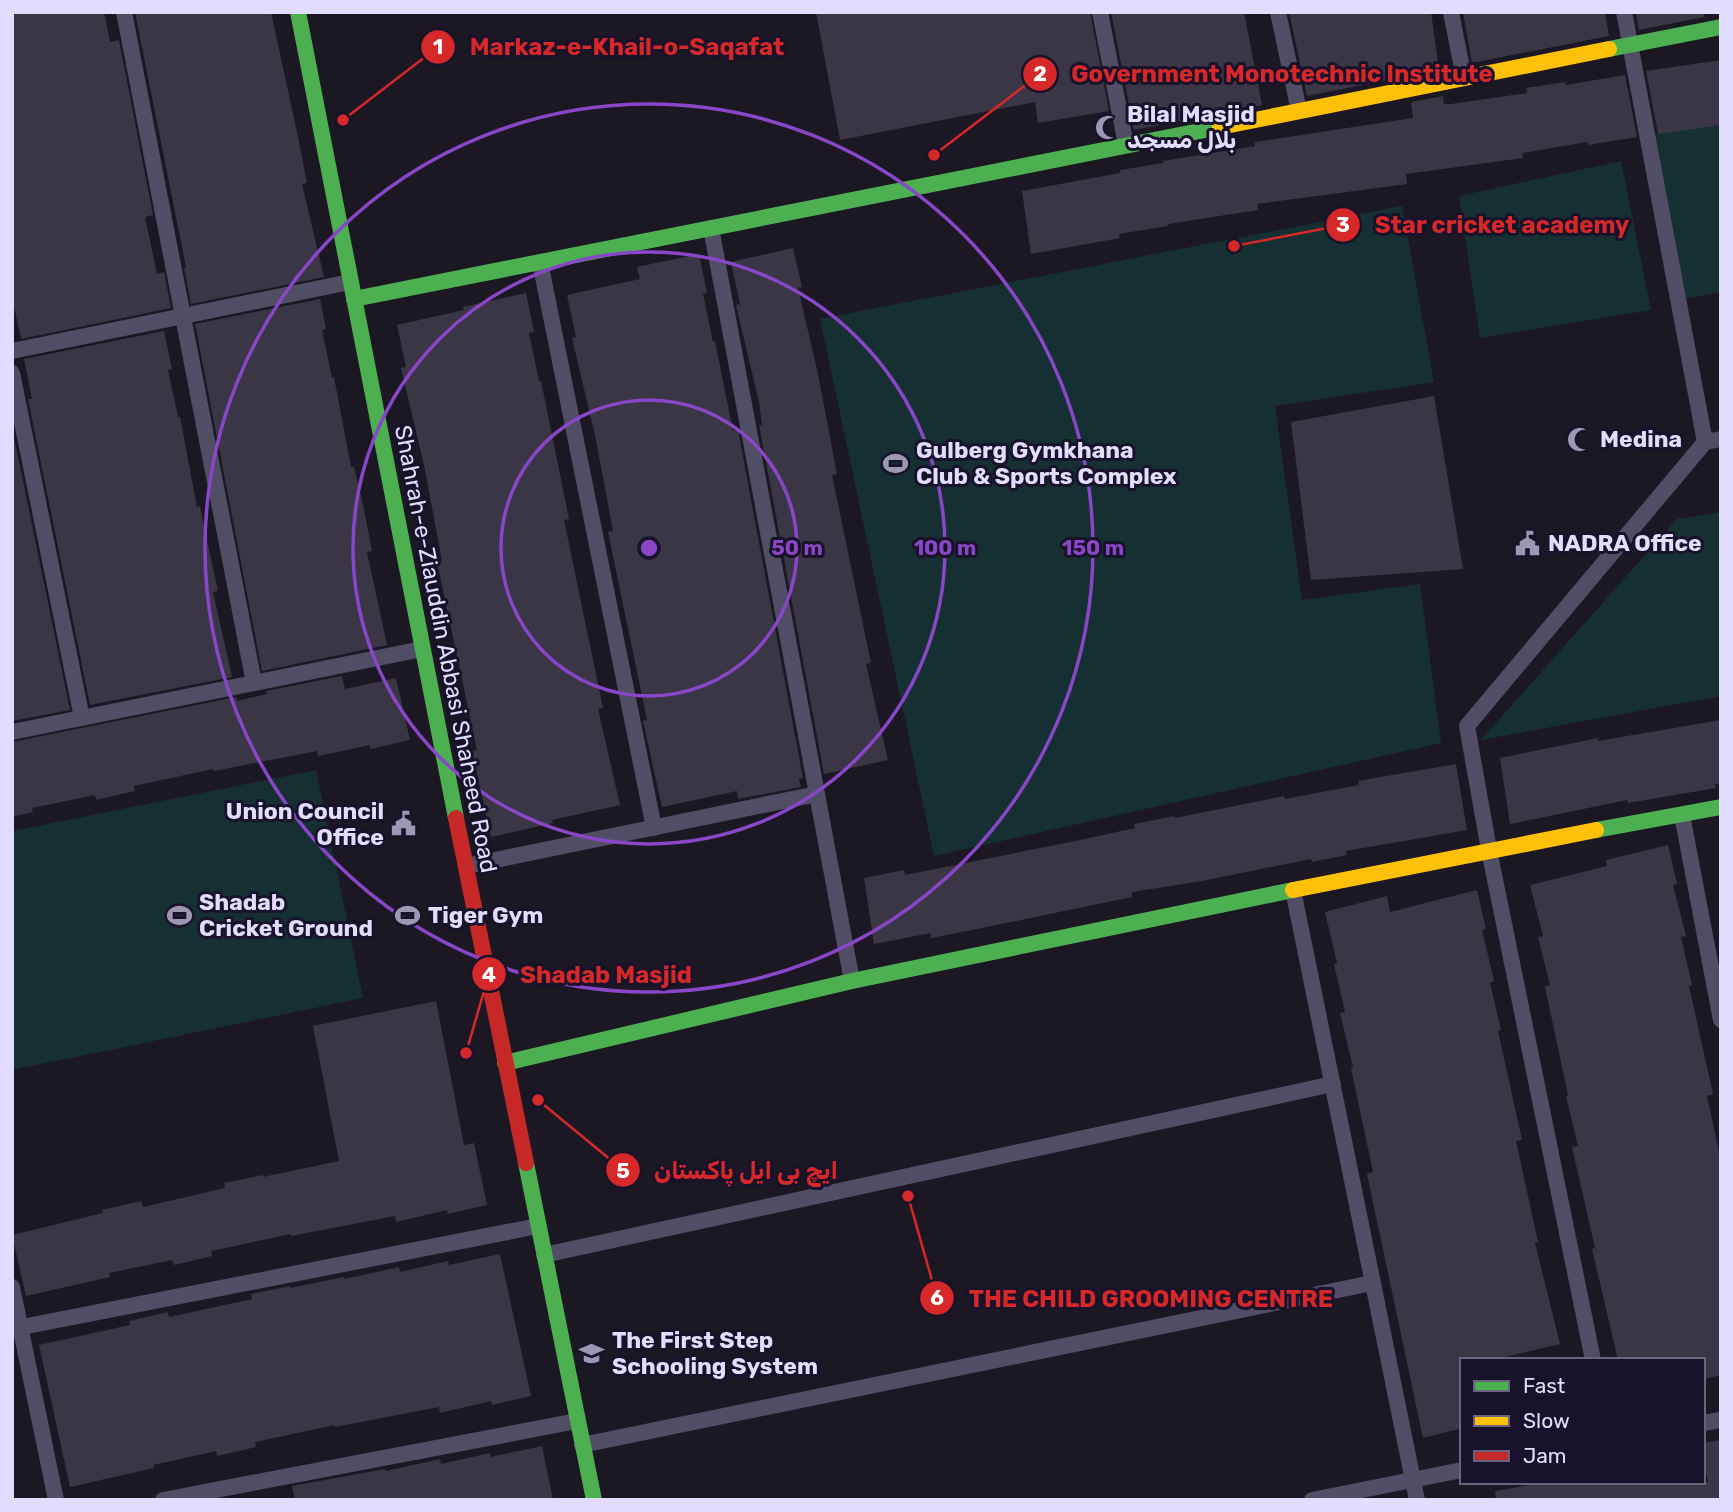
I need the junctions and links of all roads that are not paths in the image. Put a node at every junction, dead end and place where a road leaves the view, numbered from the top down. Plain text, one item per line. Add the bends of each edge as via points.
1 (124, 12) edge
2 (298, 12) edge
3 (1100, 12) edge
4 (1278, 12) edge
5 (1451, 12) edge
6 (1624, 12) edge
7 (1721, 27) edge
8 (1630, 45) junction
9 (1464, 78) junction
10 (1298, 111) junction
11 (1126, 145) junction
12 (711, 228) junction
13 (540, 262) junction
14 (350, 282) junction
15 (354, 299) junction
16 (183, 317) junction
17 (12, 351) edge
18 (12, 373) edge
19 (1713, 440) edge
20 (422, 649) junction
21 (254, 683) junction
22 (82, 718) junction
23 (12, 732) edge
24 (817, 794) junction
25 (1721, 807) edge
26 (1682, 815) junction
27 (654, 828) junction
28 (1489, 850) junction
29 (466, 866) junction
30 (1293, 890) junction
31 (852, 981) junction
32 (1721, 1020) edge
33 (505, 1063) junction
34 (1332, 1084) junction
35 (538, 1226) junction
36 (544, 1255) junction
37 (1372, 1283) junction
38 (12, 1287) edge
39 (16, 1329) edge
40 (1593, 1358) edge
41 (577, 1420) junction
42 (582, 1445) junction
43 (1460, 1470) edge
44 (1412, 1480) junction
45 (56, 1500) edge
46 (163, 1500) edge
47 (594, 1500) edge
48 (1312, 1500) edge
49 (1417, 1500) edge

1 - 16 street
2 - 14 street, Shahrah-e-Ziauddin Abbasi Shaheed Road
3 - 11 street
4 - 10 street
5 - 9 street
6 - 8 street
7 - 8 street
8 - 9 street
8 - 19 street
9 - 10 street
10 - 11 street
11 - 12 street
12 - 13 street
12 - 24 street
13 - 15 street
13 - 27 street
14 - 15 street, Shahrah-e-Ziauddin Abbasi Shaheed Road
14 - 16 street
15 - 20 street, Shahrah-e-Ziauddin Abbasi Shaheed Road
16 - 17 street
16 - 21 street
18 - 22 street
19 - 28 street via 1468,726
20 - 21 street
20 - 29 street, Shahrah-e-Ziauddin Abbasi Shaheed Road
21 - 22 street
22 - 23 street
24 - 27 street
24 - 31 street
25 - 26 street
26 - 28 street
26 - 32 street
27 - 29 street
28 - 30 street
28 - 40 street
29 - 33 street, Shahrah-e-Ziauddin Abbasi Shaheed Road
30 - 31 street
30 - 34 street
31 - 33 street
33 - 35 street, Shahrah-e-Ziauddin Abbasi Shaheed Road
34 - 36 street
34 - 37 street
35 - 36 street, Shahrah-e-Ziauddin Abbasi Shaheed Road
35 - 39 street
36 - 41 street, Shahrah-e-Ziauddin Abbasi Shaheed Road
37 - 42 street
37 - 44 street
38 - 39 street
39 - 45 street
41 - 42 street, Shahrah-e-Ziauddin Abbasi Shaheed Road
41 - 46 street
42 - 47 street, Shahrah-e-Ziauddin Abbasi Shaheed Road
43 - 44 street
44 - 48 street
44 - 49 street

